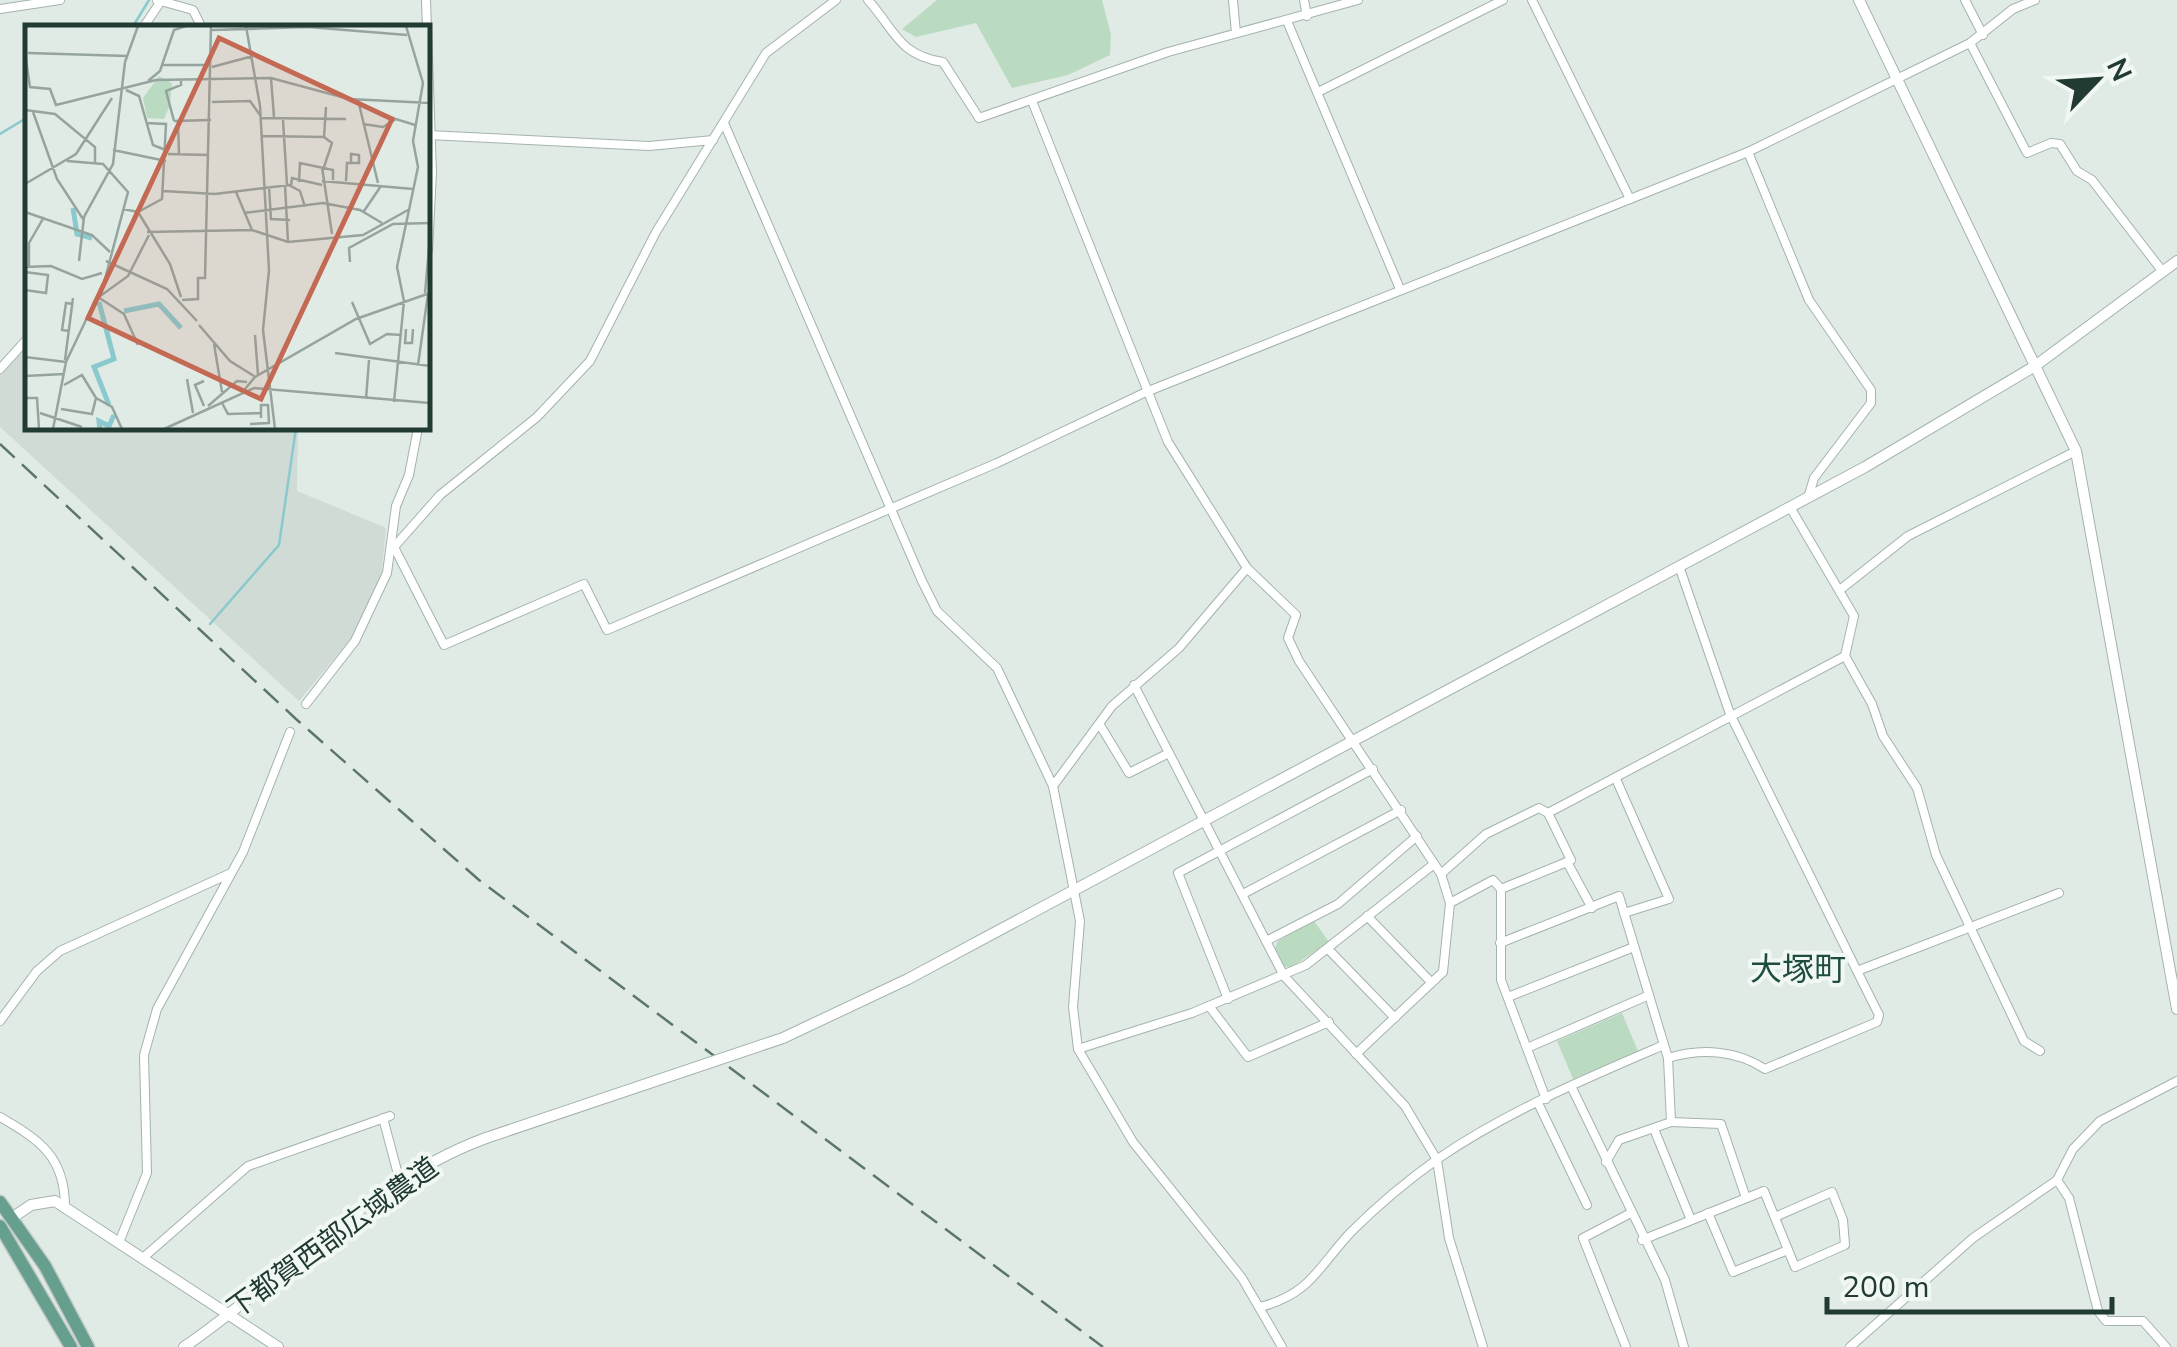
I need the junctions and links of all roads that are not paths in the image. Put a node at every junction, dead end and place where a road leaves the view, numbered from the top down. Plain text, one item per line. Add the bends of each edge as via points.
1 (60, 0) edge
2 (159, 0) edge
3 (201, 0) edge
4 (426, 0) edge
5 (868, 0) edge
6 (1233, 0) edge
7 (1304, 0) edge
8 (1358, 0) edge
9 (1502, 0) edge
10 (1532, 0) edge
11 (1859, 0) edge
12 (1966, 0) edge
13 (2035, 0) edge
14 (831, 1) edge
15 (0, 8) edge
16 (193, 10) junction
17 (1307, 16) junction
18 (1287, 21) junction
19 (146, 25) edge
20 (200, 25) edge
21 (428, 25) edge
22 (1236, 32) junction
23 (1983, 36) junction
24 (1970, 42) junction
25 (430, 57) edge
26 (1897, 78) junction
27 (430, 92) edge
28 (1318, 92) junction
29 (1032, 101) junction
30 (724, 123) junction
31 (430, 135) edge
32 (713, 140) junction
33 (1748, 152) junction
34 (430, 154) edge
35 (1630, 199) junction
36 (430, 212) edge
37 (2177, 261) edge
38 (2163, 272) junction
39 (1400, 289) junction
40 (25, 341) edge
41 (2035, 366) junction
42 (0, 369) edge
43 (1146, 392) junction
44 (418, 430) edge
45 (2076, 452) junction
46 (1808, 498) junction
47 (1790, 507) junction
48 (890, 510) junction
49 (394, 547) junction
50 (1679, 566) junction
51 (1247, 568) junction
52 (1841, 590) junction
53 (1845, 656) junction
54 (1134, 685) junction
55 (306, 704) dead end
56 (1730, 714) junction
57 (1100, 724) junction
58 (290, 732) dead end
59 (1354, 739) junction
60 (1169, 753) junction
61 (1373, 769) junction
62 (1616, 778) junction
63 (1052, 786) junction
64 (1401, 810) junction
65 (1548, 814) junction
66 (1204, 817) junction
67 (1416, 836) junction
68 (1221, 851) junction
69 (1567, 862) junction
70 (1434, 864) junction
71 (231, 873) junction
72 (1441, 874) junction
73 (1076, 887) junction
74 (1502, 889) junction
75 (1244, 894) junction
76 (2059, 894) dead end
77 (1450, 902) junction
78 (1592, 908) junction
79 (1624, 913) junction
80 (1367, 916) junction
81 (1971, 929) junction
82 (1266, 941) junction
83 (1500, 943) junction
84 (1634, 947) junction
85 (1328, 948) junction
86 (1857, 970) junction
87 (1284, 976) junction
88 (1431, 982) junction
89 (1647, 996) junction
90 (1508, 998) junction
91 (1228, 999) junction
92 (1209, 1006) junction
93 (2177, 1009) edge
94 (1395, 1018) junction
95 (0, 1021) edge
96 (1329, 1022) junction
97 (1664, 1045) junction
98 (1527, 1048) junction
99 (1078, 1049) junction
100 (2040, 1051) dead end
101 (1356, 1054) junction
102 (1668, 1058) junction
103 (2177, 1082) edge
104 (1570, 1086) junction
105 (1542, 1101) junction
106 (0, 1117) edge
107 (1670, 1122) junction
108 (1654, 1130) junction
109 (1437, 1160) junction
110 (1606, 1162) junction
111 (2057, 1180) junction
112 (400, 1182) junction
113 (1746, 1198) junction
114 (0, 1202) edge
115 (1586, 1205) dead end
116 (65, 1206) junction
117 (1708, 1213) junction
118 (1629, 1214) junction
119 (1774, 1217) junction
120 (1691, 1220) junction
121 (6, 1222) edge
122 (120, 1240) junction
123 (1642, 1240) junction
124 (1788, 1250) junction
125 (144, 1257) junction
126 (1260, 1307) junction
127 (230, 1313) junction
128 (71, 1347) edge
129 (88, 1347) edge
130 (184, 1347) edge
131 (278, 1347) edge
132 (1282, 1347) edge
133 (1483, 1347) edge
134 (1626, 1347) edge
135 (1684, 1347) edge
136 (1850, 1347) edge
137 (2166, 1347) edge

1 - 15 street
2 - 16 street
2 - 19 street
3 - 16 street
4 - 21 street
5 - 29 street via 901,45 943,62 980,118
6 - 22 street
7 - 17 street
8 - 17 street
9 - 28 street
10 - 35 street
11 - 26 street
12 - 23 street
13 - 23 street via 2013,9
14 - 30 street via 766,53
16 - 20 street
17 - 18 street
18 - 22 street
18 - 28 street
22 - 29 street
23 - 24 street
24 - 26 street
24 - 38 street via 2027,152 2060,144
25 - 27 street
26 - 33 street
26 - 41 street
28 - 39 street
29 - 43 street
30 - 32 street
30 - 48 street
31 - 32 street via 649,146
32 - 49 street via 590,360 537,417 440,494
33 - 35 street
33 - 46 street via 1809,300 1871,390 1872,403 1814,478
34 - 36 street
35 - 39 street
37 - 38 street
38 - 41 street
39 - 43 street
40 - 42 street
41 - 45 street
41 - 46 street
43 - 48 street
43 - 51 street via 1168,442
44 - 49 street via 396,506
45 - 52 street via 1908,536
45 - 93 street
46 - 47 street
47 - 50 street
47 - 52 street
48 - 49 street via 607,630 584,584 448,645 440,643
48 - 63 street via 937,611 1005,681
49 - 55 street via 355,641
50 - 56 street
50 - 59 street
51 - 54 street via 1179,648
51 - 59 street via 1296,614 1288,638
52 - 53 street via 1854,616
53 - 56 street
53 - 81 street via 1882,736 1917,788 1936,854
54 - 57 street
54 - 60 street
56 - 62 street
56 - 86 street
57 - 60 street via 1129,773
57 - 63 street
58 - 71 street
59 - 61 street
59 - 66 street
60 - 66 street
61 - 64 street
61 - 68 street
62 - 65 street
62 - 79 street via 1670,899
63 - 73 street
64 - 67 street
64 - 75 street
65 - 69 street
65 - 72 street via 1539,808 1502,824
66 - 68 street
66 - 73 street
67 - 70 street
67 - 82 street via 1338,904
68 - 75 street
68 - 91 street via 1178,873
69 - 74 street
69 - 78 street
70 - 72 street
70 - 80 street
71 - 95 street via 60,951
71 - 122 street via 148,1034 147,1173
72 - 77 street
73 - 99 street
73 - 112 street, 下都賀西部広域農道, bridge via 783,1038 486,1138
74 - 77 street via 1494,880
74 - 83 street
75 - 82 street
76 - 81 street
77 - 88 street via 1443,972
78 - 79 street via 1619,896
78 - 83 street
79 - 84 street
80 - 85 street
80 - 88 street
81 - 86 street
81 - 100 street via 2024,1040
82 - 87 street
83 - 90 street
84 - 89 street
84 - 90 street
85 - 87 street
85 - 94 street
86 - 102 street via 1879,1015 1842,1039 1765,1069 1745,1056 1710,1052
87 - 91 street
87 - 96 street
88 - 94 street
89 - 97 street
89 - 98 street
90 - 98 street
91 - 92 street
92 - 96 street via 1248,1057
92 - 99 street
94 - 101 street
96 - 101 street
97 - 102 street
97 - 104 street
98 - 105 street
99 - 126 street via 1133,1142
101 - 109 street via 1405,1106
102 - 107 street
103 - 111 street via 2100,1121 2073,1148
104 - 105 street
104 - 110 street
105 - 109 street
105 - 115 street
106 - 116 street via 43,1142 55,1157
107 - 108 street
107 - 113 street via 1721,1124
108 - 110 street via 1619,1140
108 - 120 street
109 - 126 street via 1366,1218 1306,1288
109 - 133 street via 1449,1238
110 - 118 street
111 - 136 street via 1973,1238
111 - 137 street via 2069,1198 2098,1312 2106,1321 2143,1321
112 - 125 street via 387,1117 248,1166
112 - 127 street, 下都賀西部広域農道
113 - 117 street
113 - 119 street via 1764,1191
114 - 121 main road
116 - 121 street via 45,1201
116 - 122 street
117 - 120 street
117 - 124 street via 1733,1272
118 - 123 street
118 - 134 street via 1583,1238
119 - 124 street
119 - 124 street via 1832,1192 1845,1244 1795,1268
120 - 123 street
121 - 128 main road
121 - 129 main road via 45,1266
122 - 125 street
123 - 135 street via 1664,1280
125 - 127 street
126 - 132 street
127 - 130 street, 下都賀西部広域農道
127 - 131 street

